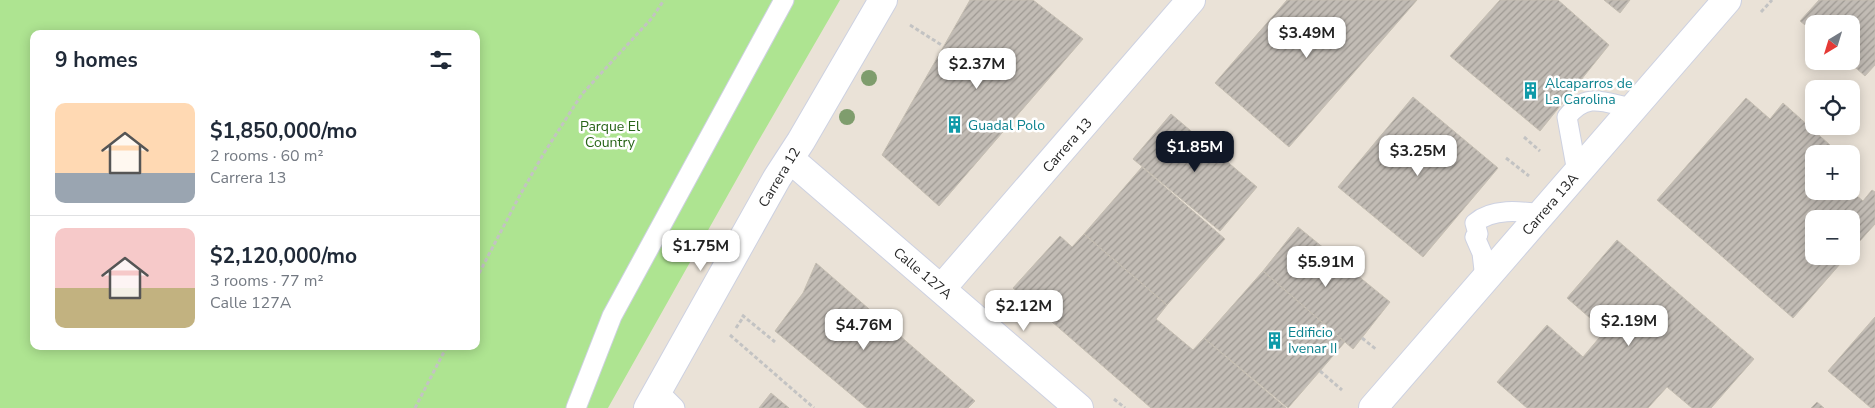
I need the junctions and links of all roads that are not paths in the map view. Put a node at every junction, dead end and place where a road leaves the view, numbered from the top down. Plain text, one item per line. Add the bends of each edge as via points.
1 (784, 0) edge
2 (883, 0) edge
3 (1192, 0) edge
4 (1727, 0) edge
5 (1632, 108) junction
6 (790, 159) junction
7 (1577, 172) junction
8 (1541, 214) junction
9 (1485, 279) junction
10 (941, 290) junction
11 (660, 402) edge
12 (576, 408) edge
13 (1079, 408) edge
14 (1373, 408) edge

1 - 12 lane via 612,316
2 - 6 street, Carrera 12
3 - 10 street, Carrera 13
4 - 5 street, Carrera 13A
5 - 7 street, Carrera 13A
5 - 7 lane via 1593,100 1581,102 1572,109 1566,117
6 - 10 street, Calle 127A
6 - 11 street, Carrera 12 via 709,301
7 - 8 street, Carrera 13A
8 - 9 street, Carrera 13A
8 - 9 lane via 1508,212 1483,216 1475,223
9 - 14 street, Carrera 13A
10 - 13 street, Calle 127A

